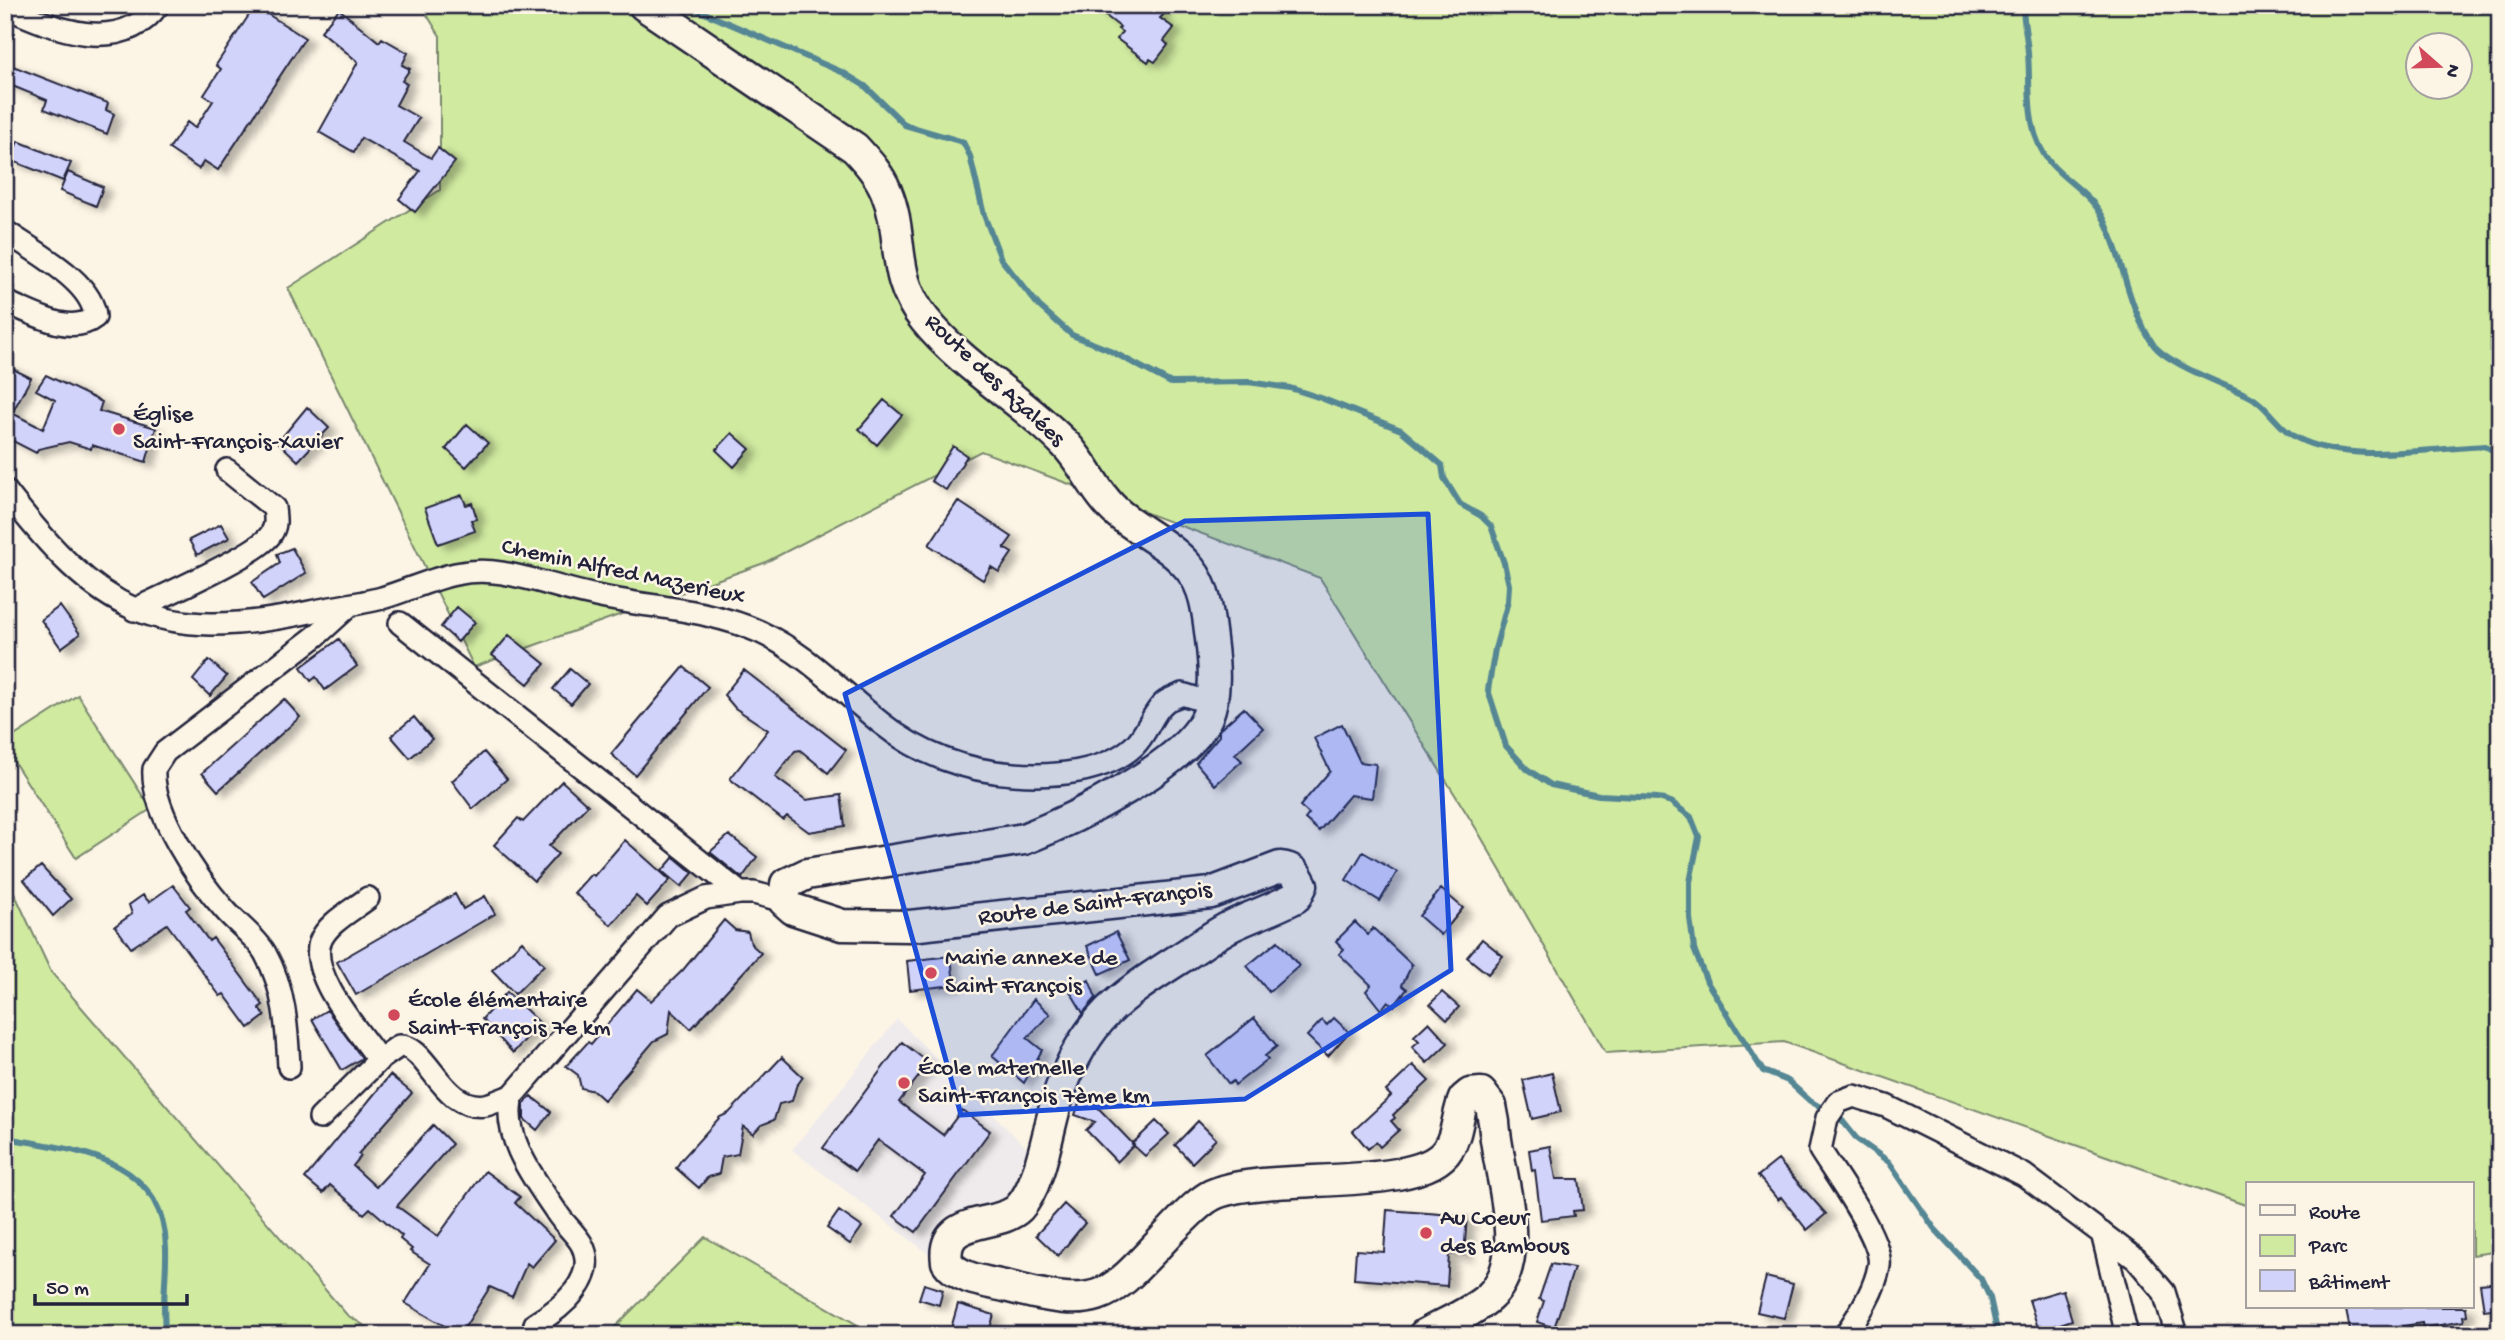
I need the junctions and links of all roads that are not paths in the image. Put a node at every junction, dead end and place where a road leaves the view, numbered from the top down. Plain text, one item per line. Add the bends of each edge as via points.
1 (159, 5) edge
2 (644, 5) edge
3 (5, 7) edge
4 (5, 232) edge
5 (5, 302) edge
6 (227, 470) dead end
7 (5, 490) edge
8 (352, 603) junction
9 (134, 610) junction
10 (400, 623) dead end
11 (1211, 703) junction
12 (740, 893) junction
13 (368, 898) dead end
14 (784, 901) junction
15 (379, 1060) junction
16 (289, 1067) dead end
17 (512, 1096) junction
18 (320, 1118) dead end
19 (2102, 1233) junction
20 (535, 1324) dead end
21 (1424, 1335) edge
22 (1845, 1335) edge
23 (2127, 1335) edge
24 (2177, 1335) edge

1 - 3 street via 138,25 103,35 52,28
2 - 11 main road, Route des Azalées via 855,148 874,170 887,191 905,287 925,321 1065,444 1111,506 1192,570 1208,614 1213,657
4 - 5 street via 83,287 95,306 95,317 87,324 65,325
6 - 9 street via 274,508 271,536 251,551
7 - 9 street, Chemin Alfred Mazerieux via 69,564 106,595
8 - 9 street, Chemin Alfred Mazerieux via 223,625 186,624
8 - 11 street, Chemin Alfred Mazerieux via 396,594 464,570 482,570 724,618 795,652 908,742 959,766 989,772 1068,772 1106,763 1134,747 1164,703 1182,694
8 - 16 street via 165,752 154,769 159,804 171,831 223,908 264,950 277,978 285,1009
10 - 12 street
11 - 14 main road via 1206,719 1176,754 1057,826 988,846 807,874 786,884
12 - 14 street
12 - 17 street via 706,898 668,916
13 - 15 street via 324,934 319,957 328,987
14 - 21 main road, Route de Saint-François via 793,909 842,925 910,926 1211,893 1289,867 1302,885 1296,897 1231,926 1131,989 1089,1030 1057,1097 1028,1194 1009,1216 973,1222 962,1229 948,1246 947,1262 958,1274 1034,1294 1088,1300 1131,1275 1185,1216 1212,1195 1238,1187 1374,1178 1436,1161 1448,1151 1464,1099 1481,1093 1491,1106 1494,1122 1511,1257 1502,1282 1489,1296
15 - 17 street via 405,1046 454,1098 484,1105
15 - 18 street
17 - 20 street via 509,1123 513,1140 558,1215 582,1245 585,1258 584,1272 569,1300
19 - 22 street via 2024,1175 1886,1106 1854,1096 1832,1110 1819,1150 1868,1226 1880,1264 1862,1311
19 - 23 street
19 - 24 street via 2136,1259 2164,1292

